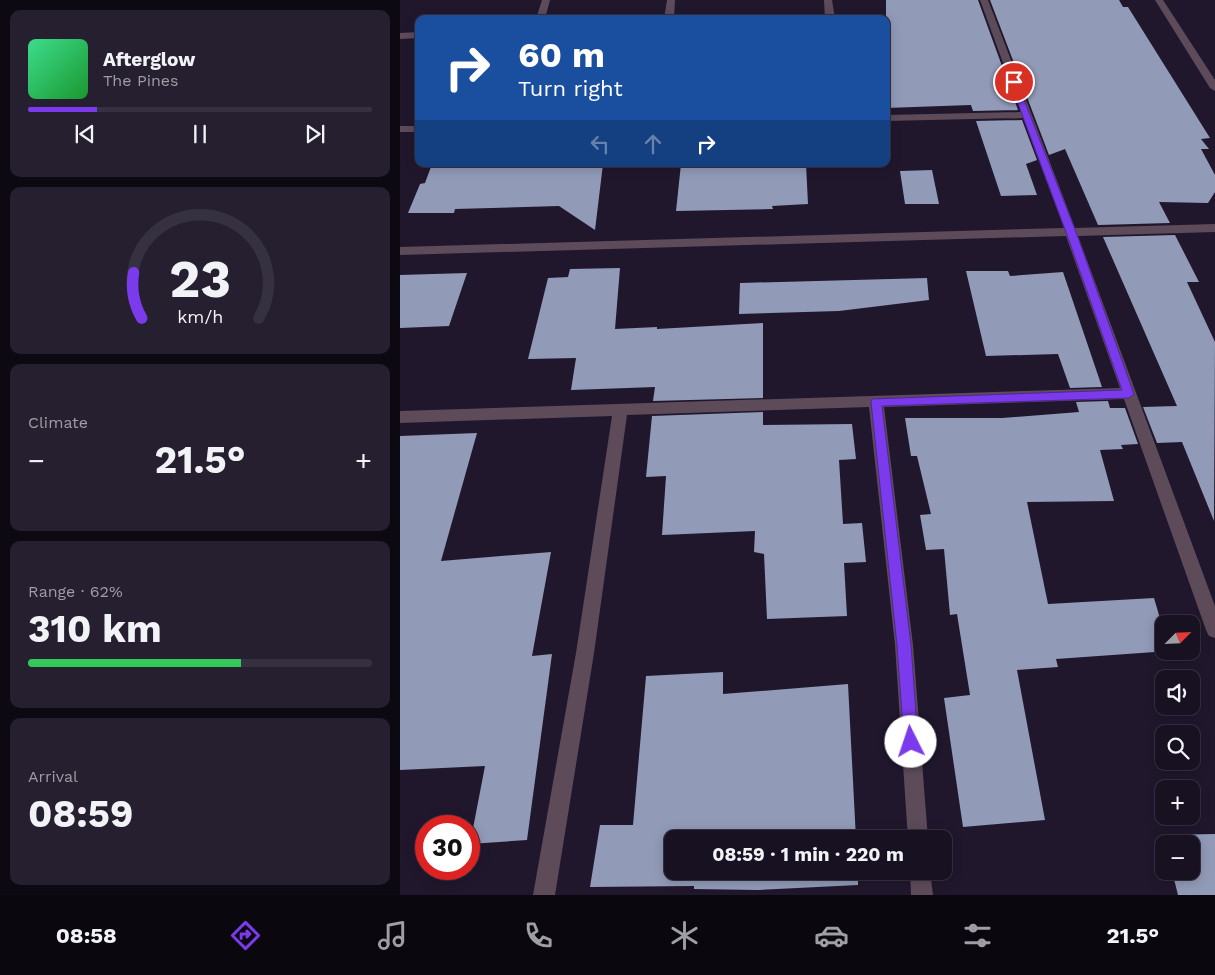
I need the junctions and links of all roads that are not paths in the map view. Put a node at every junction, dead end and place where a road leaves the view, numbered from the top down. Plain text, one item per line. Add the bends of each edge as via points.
1 (546, 0) edge
2 (671, 0) edge
3 (828, 0) edge
4 (984, 0) edge
5 (1159, 0) edge
6 (541, 15) edge
7 (669, 15) edge
8 (830, 15) edge
9 (415, 35) edge
10 (400, 36) edge
11 (1215, 88) edge
12 (1026, 115) junction
13 (890, 118) edge
14 (400, 129) edge
15 (415, 129) edge
16 (1215, 228) edge
17 (1071, 232) junction
18 (400, 251) edge
19 (1129, 394) junction
20 (876, 402) junction
21 (620, 410) junction
22 (400, 417) edge
23 (1215, 630) edge
24 (917, 830) edge
25 (921, 880) edge
26 (544, 895) edge
27 (922, 895) edge

1 - 6 street
2 - 7 street
3 - 8 street
4 - 12 street
5 - 11 street
9 - 10 street
12 - 13 street
12 - 17 street
14 - 15 street
16 - 17 street
17 - 18 street
17 - 19 street
19 - 20 street
19 - 23 street
20 - 21 street
20 - 24 street via 904,645
21 - 22 street
21 - 26 street via 600,563
25 - 27 street

